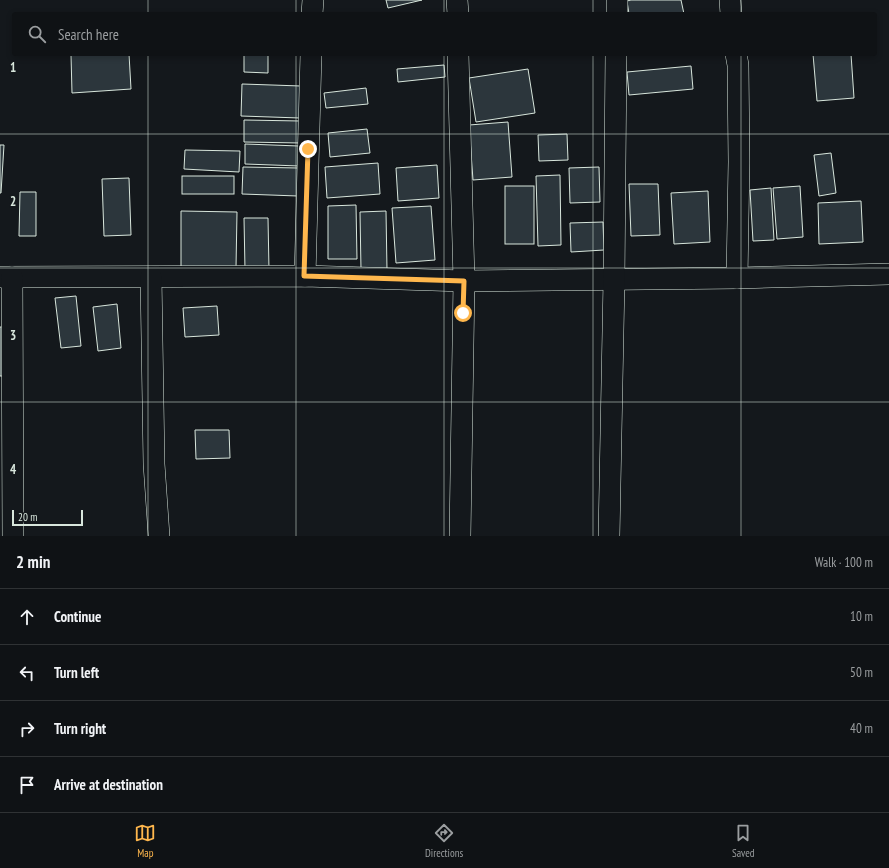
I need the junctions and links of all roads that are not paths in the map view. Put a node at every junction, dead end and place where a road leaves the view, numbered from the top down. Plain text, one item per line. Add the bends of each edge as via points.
1 (313, 0) edge
2 (457, 0) edge
3 (617, 0) edge
4 (730, 0) edge
5 (312, 12) edge
6 (458, 12) edge
7 (617, 12) edge
8 (731, 12) edge
9 (311, 56) edge
10 (458, 56) edge
11 (616, 56) edge
12 (736, 56) edge
13 (889, 274) edge
14 (304, 276) junction
15 (6, 277) edge
16 (152, 277) junction
17 (737, 278) junction
18 (614, 280) junction
19 (464, 281) junction
20 (13, 536) edge
21 (159, 536) edge
22 (460, 536) edge
23 (609, 536) edge

1 - 5 street
2 - 6 street
3 - 7 street
4 - 8 street
9 - 14 street
10 - 19 street
11 - 18 street
12 - 17 street via 739,162
13 - 17 street
14 - 16 street
14 - 19 street
15 - 16 street
15 - 20 street
16 - 21 street via 154,464
17 - 18 street
18 - 19 street
18 - 23 street
19 - 22 street

